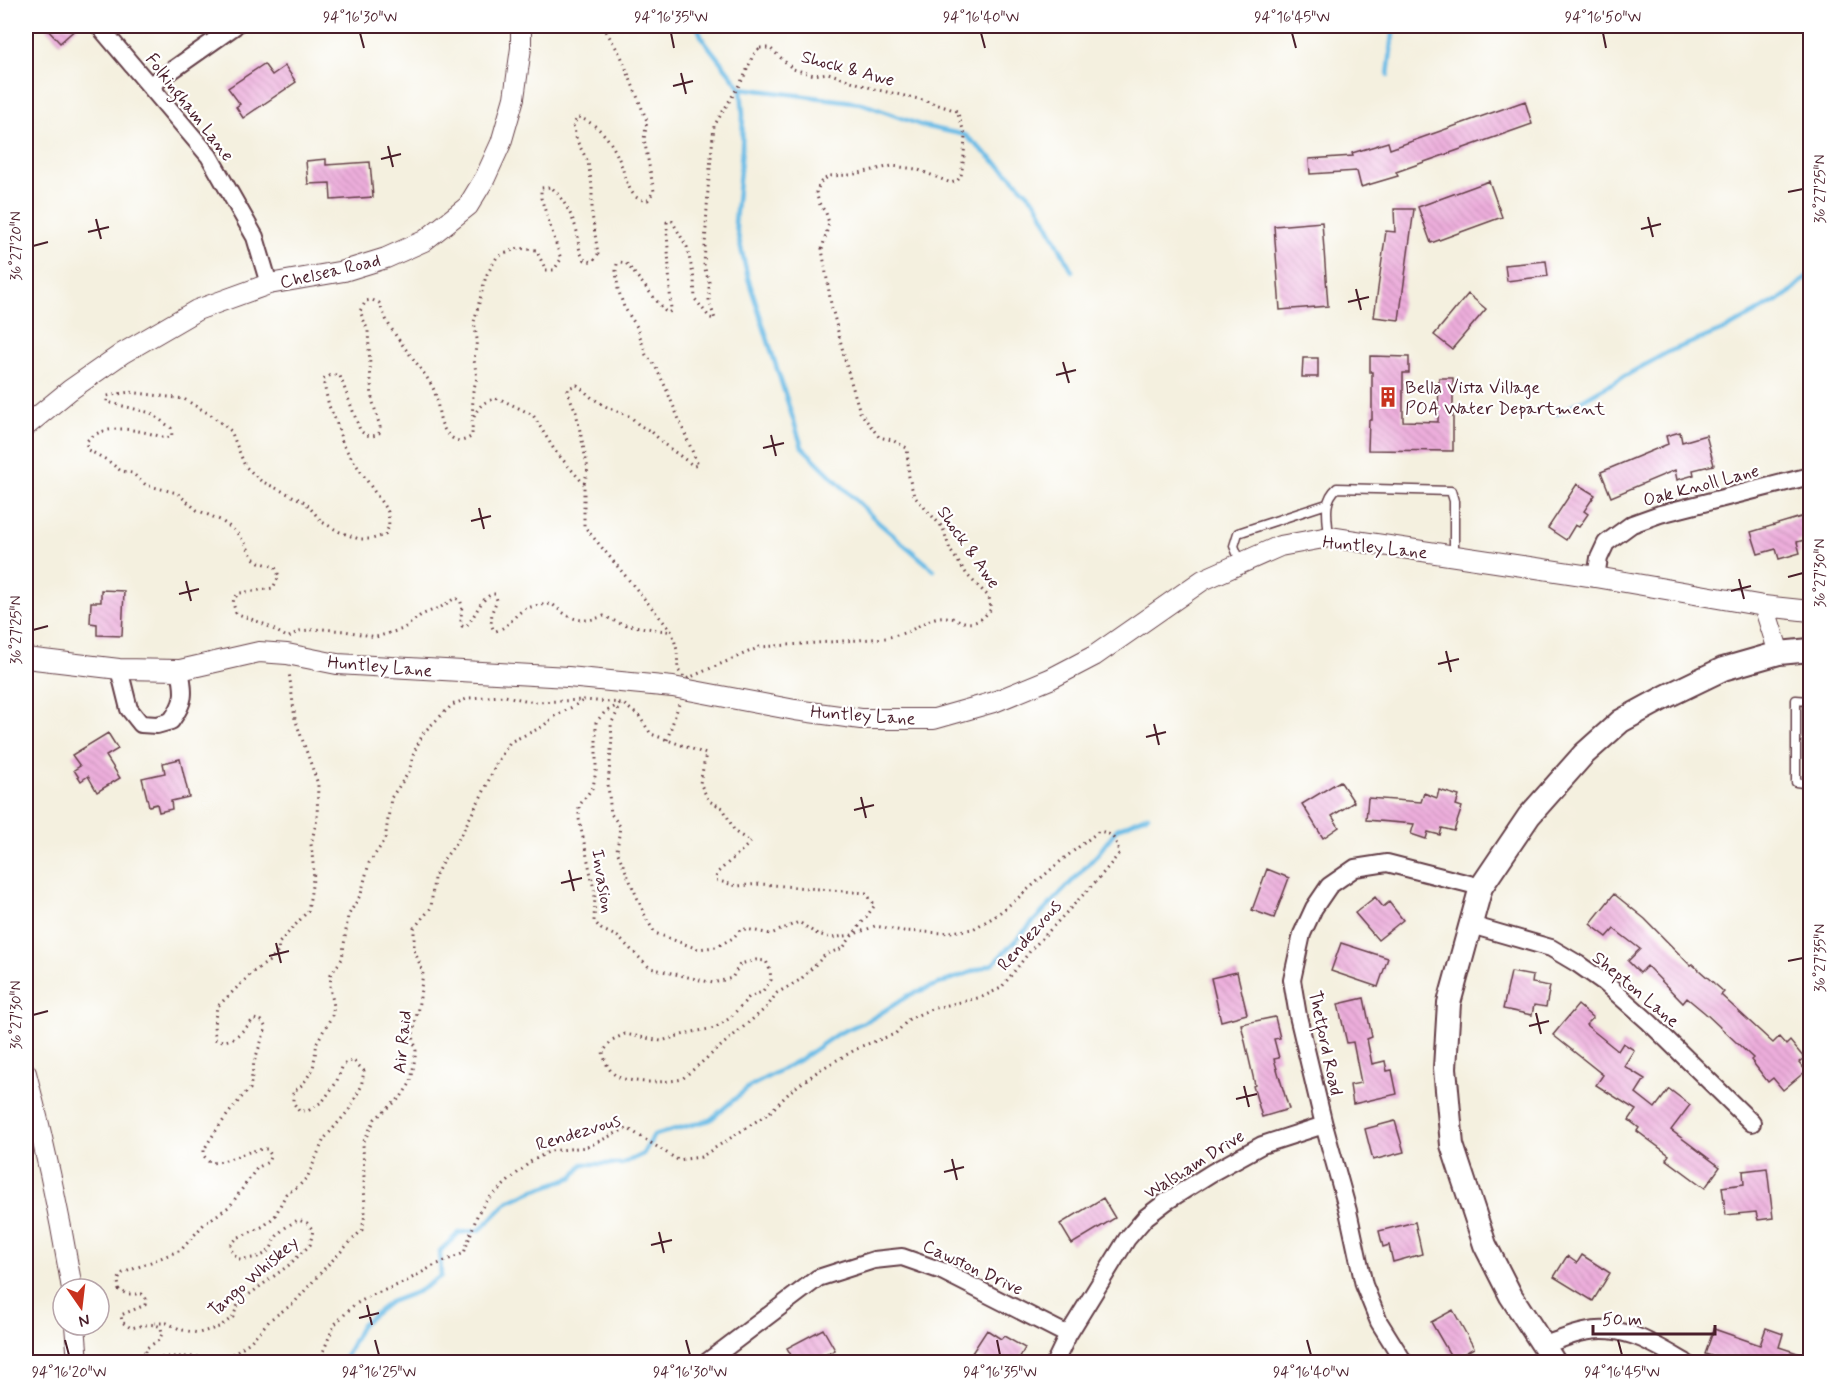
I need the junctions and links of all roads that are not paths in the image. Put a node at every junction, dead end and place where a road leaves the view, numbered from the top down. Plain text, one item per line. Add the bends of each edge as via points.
1 (99, 26) edge
2 (235, 26) edge
3 (521, 26) edge
4 (151, 85) junction
5 (269, 284) junction
6 (26, 426) edge
7 (1810, 476) edge
8 (1327, 504) junction
9 (1329, 537) junction
10 (1454, 556) junction
11 (1241, 563) junction
12 (1596, 577) junction
13 (1764, 606) junction
14 (1810, 611) edge
15 (1810, 650) edge
16 (1779, 653) junction
17 (26, 658) edge
18 (119, 669) junction
19 (180, 670) junction
20 (1810, 701) edge
21 (1810, 784) edge
22 (1481, 887) junction
23 (1471, 925) junction
24 (26, 1073) edge
25 (1752, 1123) dead end
26 (1324, 1125) junction
27 (70, 1277) edge
28 (1068, 1335) junction
29 (76, 1337) edge
30 (1549, 1354) edge
31 (78, 1362) edge
32 (707, 1362) edge
33 (1055, 1362) edge
34 (1404, 1362) edge
35 (1685, 1362) edge

1 - 4 street, Folkingham Lane
2 - 4 street
3 - 5 street, Chelsea Road via 514,98 501,143 468,206 424,241 386,258 344,271
4 - 5 street, Folkingham Lane via 209,156 255,237
5 - 6 street, Chelsea Road via 197,310 123,353
7 - 12 street, Oak Knoll Lane via 1632,524 1606,543
8 - 9 lane
8 - 10 lane via 1337,488 1451,491
8 - 11 lane via 1238,533 1234,546
9 - 10 street, Huntley Lane
9 - 11 street, Huntley Lane via 1280,546
10 - 12 street, Huntley Lane
11 - 19 street, Huntley Lane via 1203,580 1094,656 1050,679 994,702 934,719 861,719 673,687 337,664 259,652
12 - 13 street, Huntley Lane
13 - 14 street, Huntley Lane
13 - 16 street
15 - 16 main road
16 - 22 main road via 1723,669 1622,721 1583,755 1530,816
17 - 18 street, Huntley Lane
18 - 19 street, Huntley Lane
18 - 19 street via 129,709 141,724 157,725 171,722 181,707 184,690
20 - 21 lane via 1796,700 1796,783
22 - 23 main road
22 - 26 street, Thetford Road via 1387,863 1355,868 1329,886 1314,908 1302,934 1292,980
23 - 25 street, Shepton Lane via 1551,948 1605,983
23 - 30 main road via 1449,1004 1445,1068 1452,1144 1485,1245 1511,1296
24 - 27 street
26 - 28 street, Walsham Drive via 1262,1146 1213,1172 1146,1217 1127,1239
26 - 34 street, Thetford Road via 1364,1285 1379,1322
28 - 32 street, Cawston Drive via 942,1271 902,1257 874,1260 818,1278
28 - 33 street, Walsham Drive
29 - 31 street
30 - 35 street via 1586,1331 1623,1331

